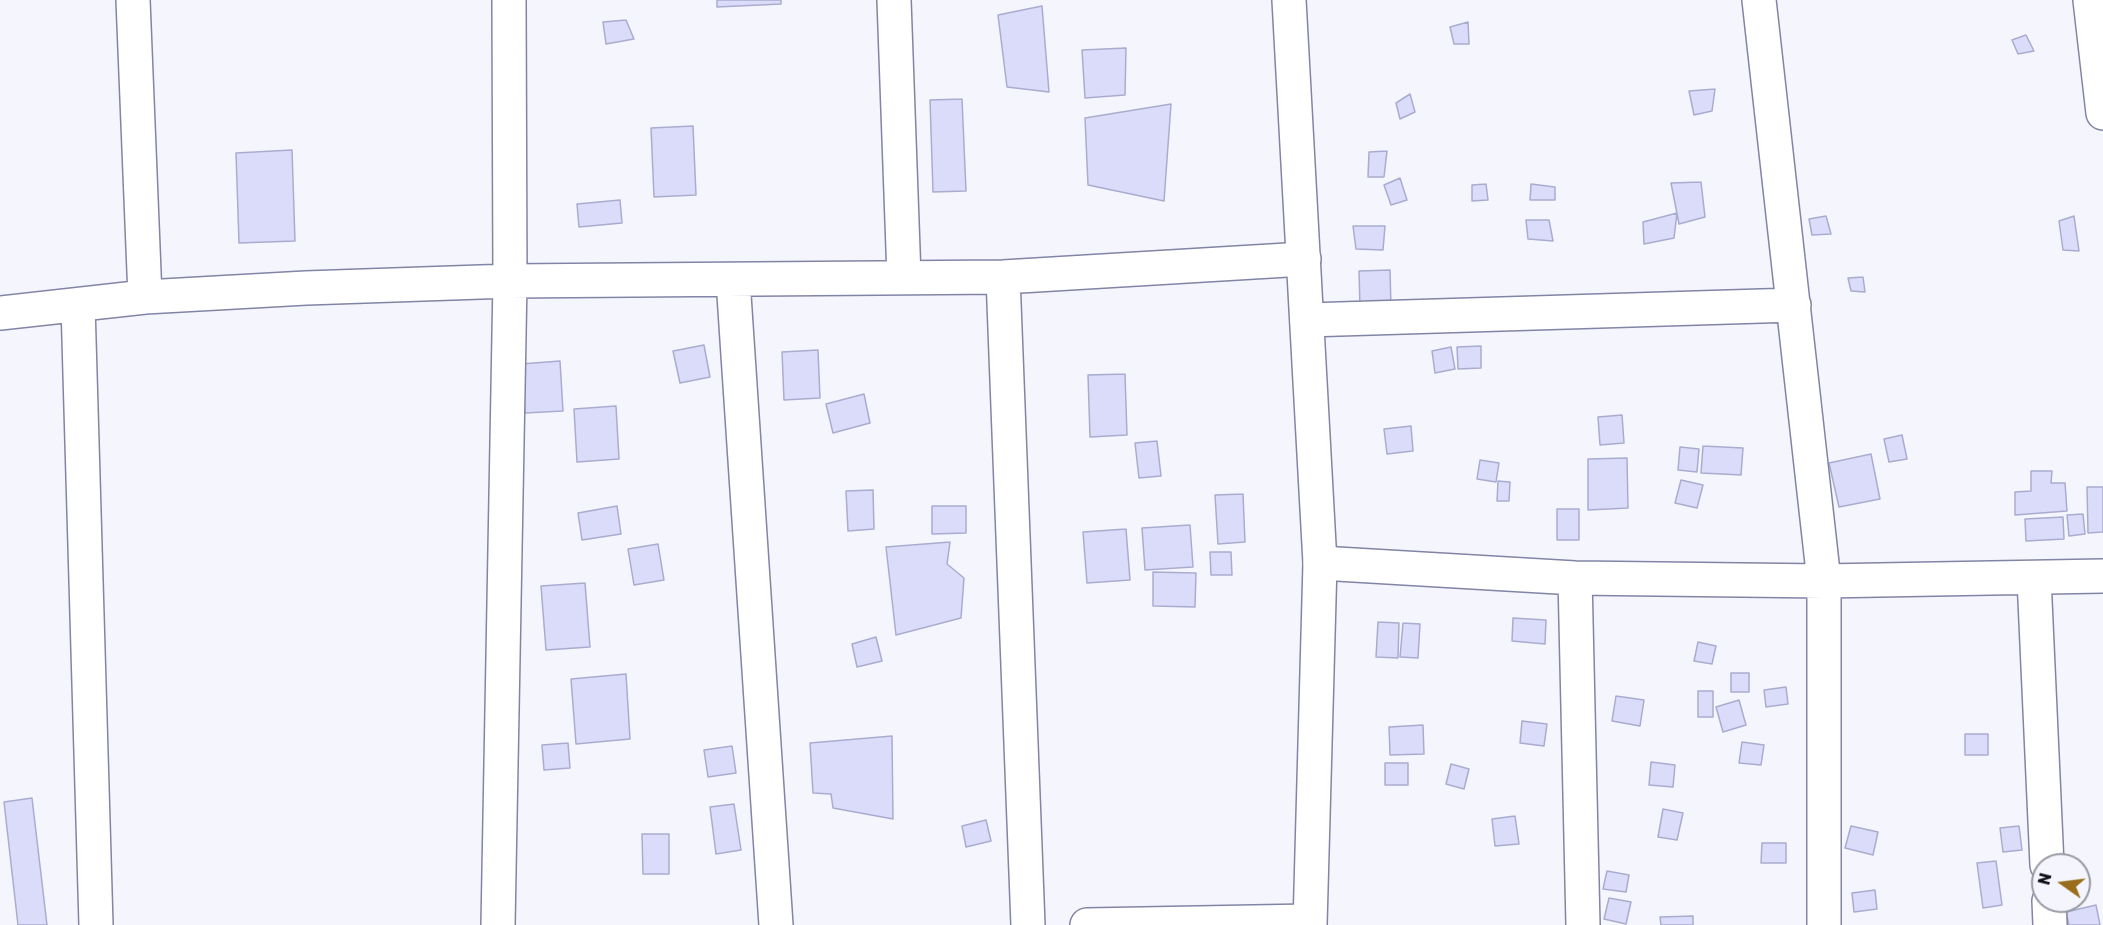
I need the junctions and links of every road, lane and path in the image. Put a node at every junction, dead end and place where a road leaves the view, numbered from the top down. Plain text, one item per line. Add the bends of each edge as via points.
1 (133, 0) edge
2 (509, 0) edge
3 (894, 0) edge
4 (1289, 0) edge
5 (1759, 0) edge
6 (2090, 0) edge
7 (2103, 113) edge
8 (1304, 259) junction
9 (904, 277) junction
10 (1003, 277) junction
11 (734, 280) junction
12 (510, 281) junction
13 (145, 297) junction
14 (78, 305) junction
15 (1794, 305) junction
16 (0, 313) edge
17 (1307, 320) junction
18 (1320, 563) junction
19 (2103, 576) edge
20 (1575, 578) junction
21 (2034, 578) junction
22 (1824, 581) junction
23 (2046, 853) edge
24 (1309, 923) edge
25 (96, 925) edge
26 (498, 925) edge
27 (776, 925) edge
28 (1028, 925) edge
29 (1088, 925) edge
30 (1583, 925) edge
31 (1824, 925) edge

1 - 13 street
2 - 12 street
3 - 9 street
4 - 8 street
5 - 15 street
6 - 7 street
8 - 10 street
8 - 17 street
9 - 10 street
9 - 11 street
10 - 28 street
11 - 12 street
11 - 27 street
12 - 13 street
12 - 26 street
13 - 14 street
14 - 16 street
14 - 25 street
15 - 17 street
15 - 22 street
17 - 18 street
18 - 20 street
18 - 24 street
19 - 21 street
20 - 22 street
20 - 30 street
21 - 22 street
21 - 23 street
22 - 31 street
24 - 29 street

